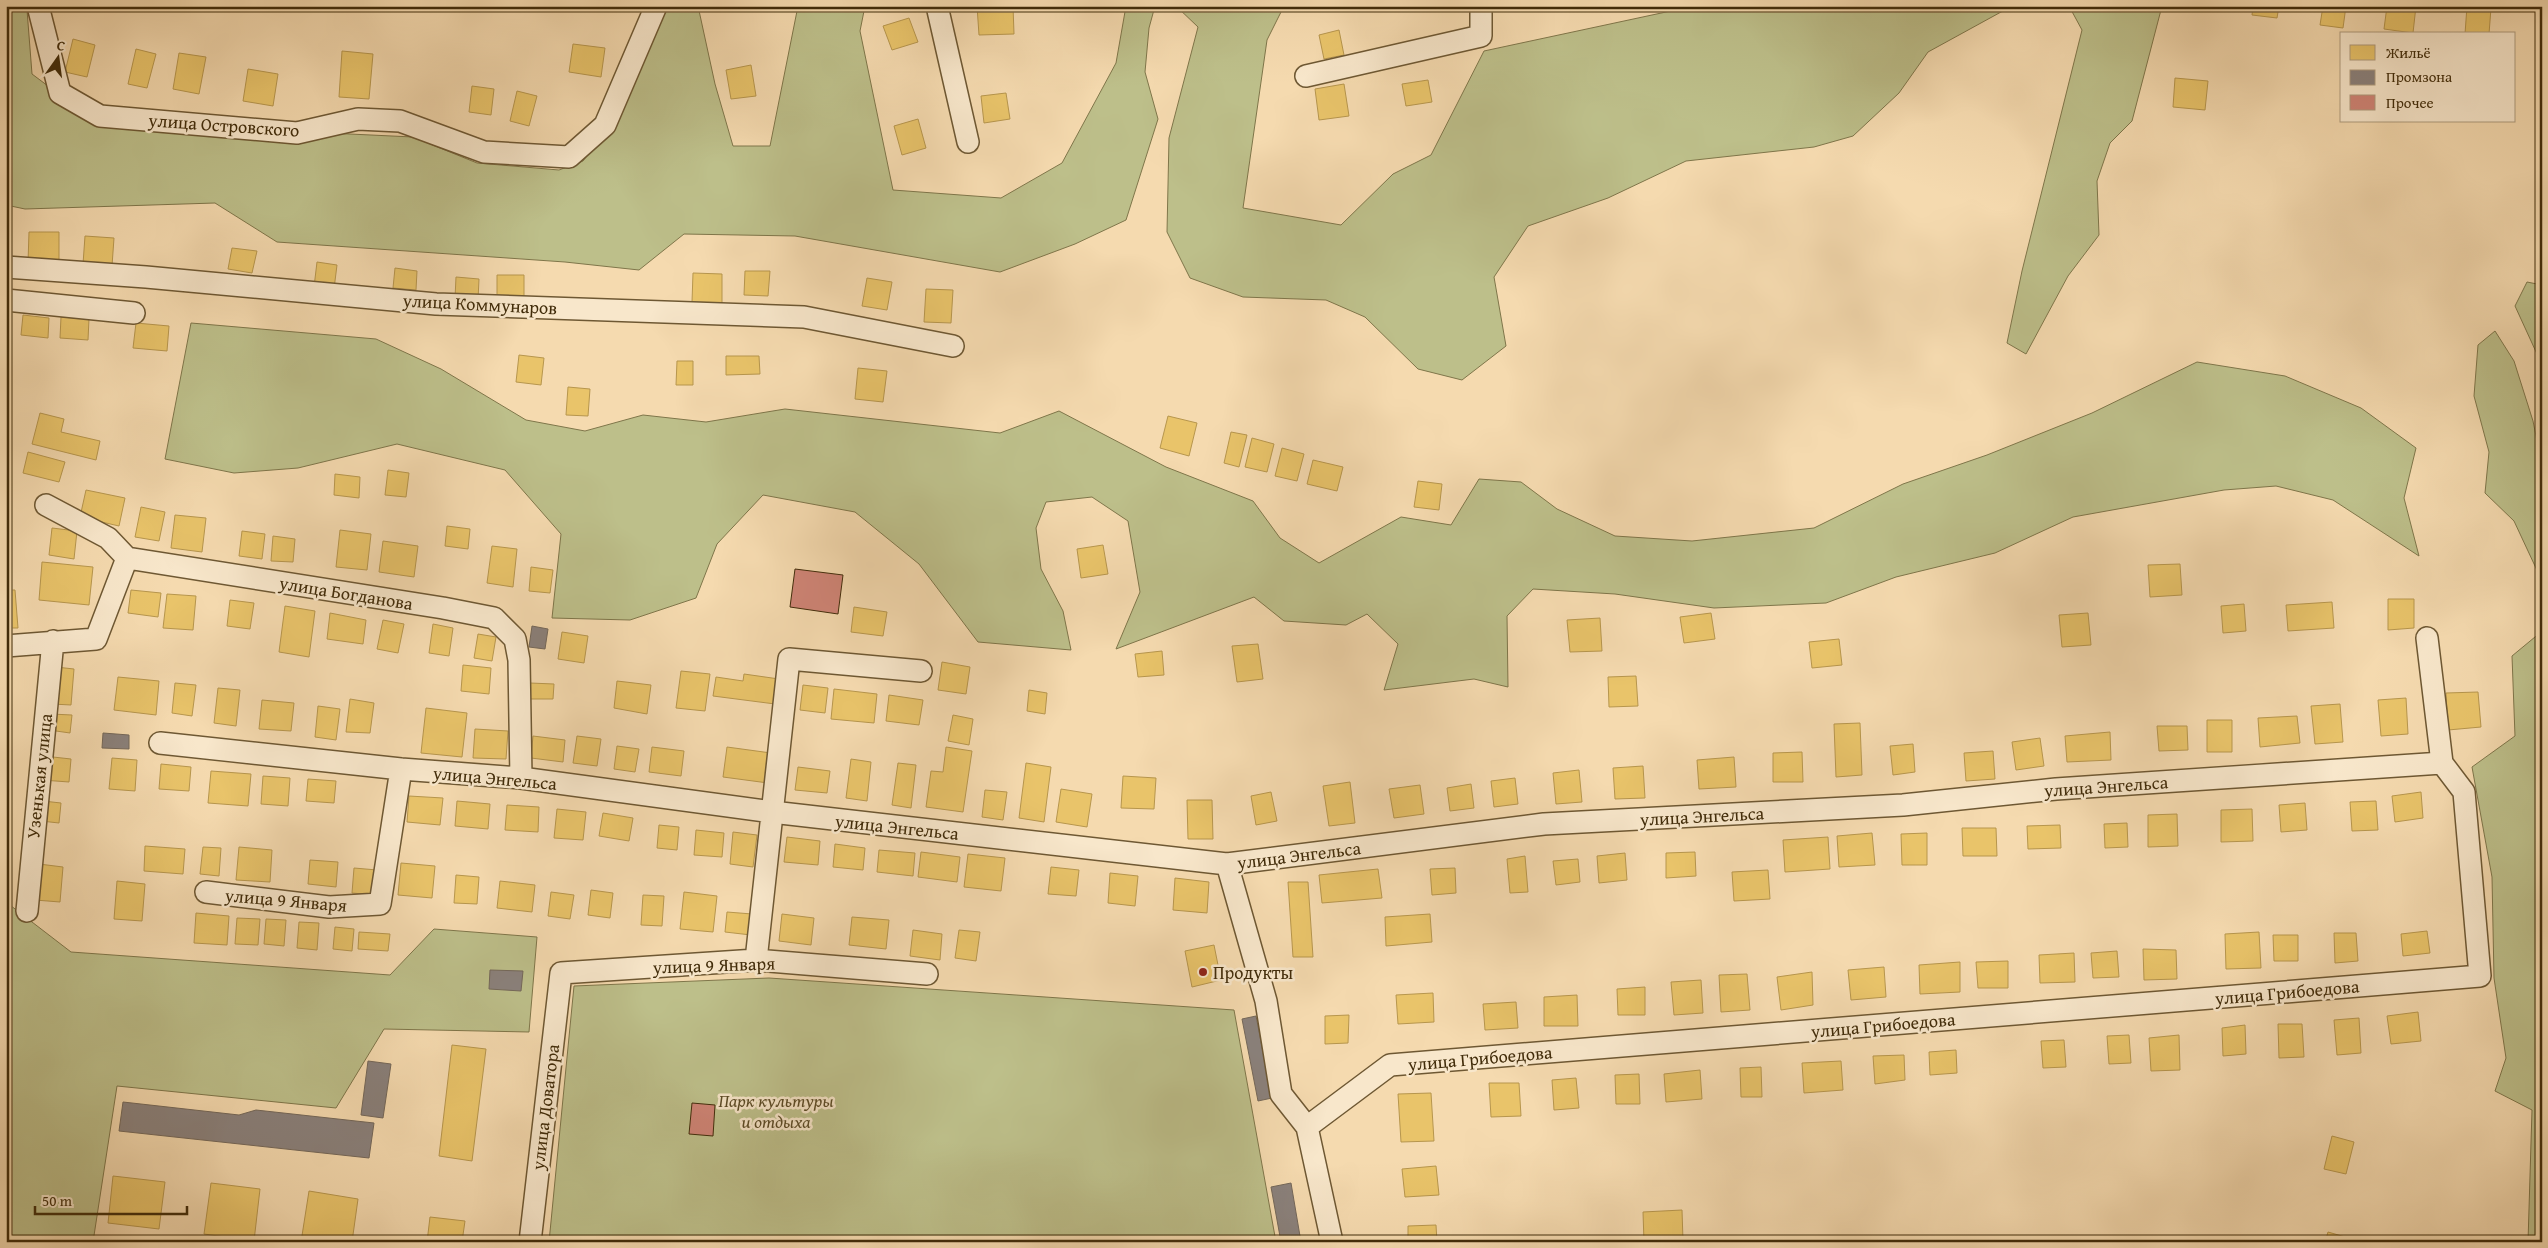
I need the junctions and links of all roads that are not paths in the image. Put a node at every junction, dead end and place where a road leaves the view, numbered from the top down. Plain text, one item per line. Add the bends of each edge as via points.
1 (38, 6) edge
2 (656, 6) edge
3 (937, 6) edge
4 (1481, 6) edge
5 (1306, 76) dead end
6 (968, 142) dead end
7 (6, 267) edge
8 (6, 300) edge
9 (134, 313) dead end
10 (953, 346) dead end
11 (46, 505) dead end
12 (127, 558) junction
13 (2426, 638) dead end
14 (53, 641) junction
15 (6, 646) edge
16 (921, 671) dead end
17 (160, 743) dead end
18 (2442, 763) junction
19 (401, 769) junction
20 (521, 778) junction
21 (772, 812) junction
22 (1227, 864) junction
23 (206, 892) dead end
24 (27, 910) dead end
25 (756, 960) junction
26 (561, 973) joint
27 (927, 974) dead end
28 (1307, 1127) junction
29 (530, 1242) edge
30 (1332, 1242) edge

1 - 2 street, улица Островского via 60,93 100,116 297,133 358,119 400,120 484,152 569,157 605,125
3 - 6 street
4 - 5 street via 1480,36
7 - 10 street, улица Коммунаров via 436,304 804,317
8 - 9 street
11 - 12 street via 108,538
12 - 14 street via 96,639
12 - 20 street, улица Богданова via 494,618 515,639 519,660
13 - 18 street
14 - 15 street
14 - 24 street, Узенькая улица
16 - 21 street via 789,659
17 - 19 street, улица Энгельса
18 - 22 street, улица Энгельса via 2056,789 1904,806 1544,824
18 - 28 street, улица Грибоедова via 2464,792 2480,976 1390,1065
19 - 20 street, улица Энгельса
19 - 23 street, улица 9 Января via 380,904 328,907
20 - 21 street, улица Энгельса
21 - 22 street, улица Энгельса
21 - 25 street
22 - 28 street via 1266,1001 1280,1094
25 - 26 street, улица 9 Января
25 - 27 street, улица 9 Января
26 - 29 street, улица Доватора
28 - 30 street

